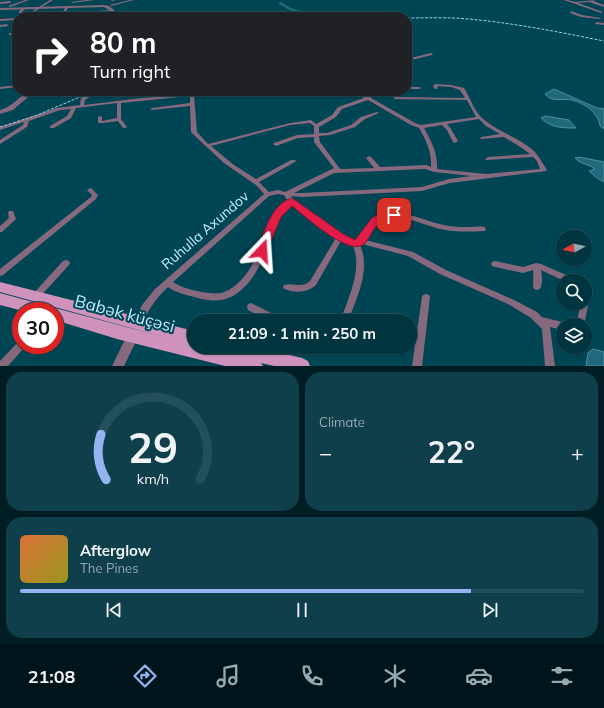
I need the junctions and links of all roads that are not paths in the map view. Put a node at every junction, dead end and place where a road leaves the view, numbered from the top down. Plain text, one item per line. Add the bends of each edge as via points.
1 (28, 0) edge
2 (52, 0) edge
3 (94, 0) edge
4 (111, 0) edge
5 (115, 0) edge
6 (133, 0) edge
7 (565, 0) edge
8 (595, 0) edge
9 (10, 1) edge
10 (72, 2) dead end
11 (590, 2) junction
12 (0, 3) edge
13 (574, 3) junction
14 (107, 5) junction
15 (581, 5) junction
16 (9, 6) junction
17 (604, 6) edge
18 (67, 7) junction
19 (24, 8) junction
20 (37, 8) junction
21 (575, 8) dead end
22 (2, 9) edge
23 (20, 12) dead end
24 (31, 12) edge
25 (64, 12) edge
26 (112, 12) edge
27 (570, 12) dead end
28 (579, 12) dead end
29 (598, 12) dead end
30 (603, 13) edge
31 (600, 18) junction
32 (12, 19) edge
33 (604, 19) edge
34 (0, 20) edge
35 (596, 23) dead end
36 (604, 24) edge
37 (7, 25) dead end
38 (0, 26) edge
39 (431, 54) dead end
40 (412, 59) edge
41 (12, 87) edge
42 (0, 88) edge
43 (412, 88) edge
44 (419, 88) dead end
45 (436, 88) dead end
46 (22, 96) edge
47 (88, 96) edge
48 (161, 96) edge
49 (195, 96) edge
50 (365, 96) edge
51 (369, 98) junction
52 (395, 98) dead end
53 (468, 99) junction
54 (119, 102) junction
55 (192, 104) junction
56 (82, 106) junction
57 (74, 107) junction
58 (152, 109) dead end
59 (0, 112) edge
60 (377, 113) dead end
61 (100, 117) dead end
62 (479, 118) junction
63 (119, 119) junction
64 (27, 121) junction
65 (444, 124) junction
66 (316, 126) junction
67 (52, 127) dead end
68 (125, 127) dead end
69 (421, 127) junction
70 (0, 129) edge
71 (506, 135) junction
72 (317, 136) junction
73 (483, 138) dead end
74 (455, 141) dead end
75 (0, 142) edge
76 (276, 144) dead end
77 (209, 145) junction
78 (533, 155) junction
79 (369, 158) dead end
80 (488, 159) dead end
81 (293, 161) dead end
82 (378, 169) junction
83 (434, 170) junction
84 (334, 171) junction
85 (486, 176) junction
86 (255, 182) junction
87 (90, 190) dead end
88 (267, 194) junction
89 (286, 194) junction
90 (292, 201) junction
91 (12, 213) dead end
92 (483, 229) dead end
93 (0, 230) edge
94 (340, 237) junction
95 (359, 242) junction
96 (66, 263) dead end
97 (495, 264) dead end
98 (536, 266) junction
99 (0, 272) edge
100 (556, 274) edge
101 (168, 282) junction
102 (288, 286) dead end
103 (0, 287) edge
104 (537, 287) dead end
105 (35, 297) junction
106 (426, 297) dead end
107 (0, 299) edge
108 (12, 302) edge
109 (251, 307) dead end
110 (267, 314) edge
111 (346, 314) edge
112 (64, 316) edge
113 (541, 322) junction
114 (556, 325) edge
115 (135, 330) junction
116 (187, 337) edge
117 (13, 354) edge
118 (259, 356) edge
119 (2, 366) edge
120 (118, 366) edge
121 (302, 366) edge
122 (417, 366) edge
123 (550, 366) edge

1 - 16 street
2 - 20 street
3 - 10 street
4 - 5 street
5 - 14 street
6 - 14 street
7 - 13 street
8 - 11 street
9 - 12 street
9 - 16 street
11 - 13 street
11 - 17 street
13 - 15 street
14 - 18 street
14 - 26 street
15 - 21 street
15 - 30 street
16 - 22 street
18 - 20 street
18 - 25 street
19 - 20 street
19 - 22 street
19 - 23 street
20 - 24 street
27 - 31 street
28 - 31 street
29 - 30 street
31 - 33 street
32 - 34 street
35 - 36 street
37 - 38 street
39 - 40 street
41 - 42 street
43 - 44 street
45 - 53 street via 436,85 456,87 463,91
46 - 59 street via 12,109
47 - 56 street via 84,98
48 - 54 street
49 - 55 street, Ruhulla Axundov
50 - 51 street
51 - 66 street via 340,108 334,116
51 - 69 street
52 - 53 street
53 - 62 street
54 - 56 street
54 - 63 street
55 - 58 street
55 - 77 street, Ruhulla Axundov via 194,132
56 - 57 street
57 - 64 street via 57,109
57 - 67 street via 69,117
60 - 72 street via 348,128
61 - 63 street via 100,122
62 - 65 street
62 - 71 street
63 - 68 street
64 - 70 street
64 - 75 street via 25,126
65 - 69 street
65 - 74 street
66 - 72 street
66 - 77 street via 311,121 296,123
69 - 83 street via 435,157
71 - 73 street
71 - 78 street
72 - 76 street via 294,138
72 - 84 street via 319,145 337,169
77 - 86 street, Ruhulla Axundov
78 - 80 street
78 - 85 street via 543,166 543,172
79 - 82 street
81 - 86 street
82 - 83 street via 426,167
82 - 84 street
83 - 85 street
84 - 89 street
85 - 89 street via 449,181 422,189
86 - 88 street, Ruhulla Axundov
87 - 99 street via 95,194 94,198
88 - 89 street
88 - 101 street, Ruhulla Axundov
89 - 90 street
90 - 94 street
90 - 101 street via 276,216 260,260 252,274 231,293 213,298 180,290
91 - 93 street via 13,219
92 - 95 street via 447,229 411,217 388,214 375,221
94 - 95 street via 350,242
94 - 102 street via 309,288
95 - 111 street via 359,277
95 - 113 street via 400,250 419,258 443,272 511,302
96 - 105 street
97 - 98 street via 523,270
98 - 100 street
98 - 104 street
101 - 115 street, Ruhulla Axundov via 154,297
103 - 105 main road, Babək küçəsi
105 - 115 main road, Babək küçəsi
106 - 122 street
107 - 108 main road
109 - 110 street
112 - 115 main road, Babək küçəsi
113 - 114 street
113 - 123 street via 546,328
115 - 116 main road, Babək küçəsi
115 - 118 main road, Babək küçəsi
115 - 120 street, Ruhulla Axundov
117 - 119 street
118 - 121 main road, Babək küçəsi

